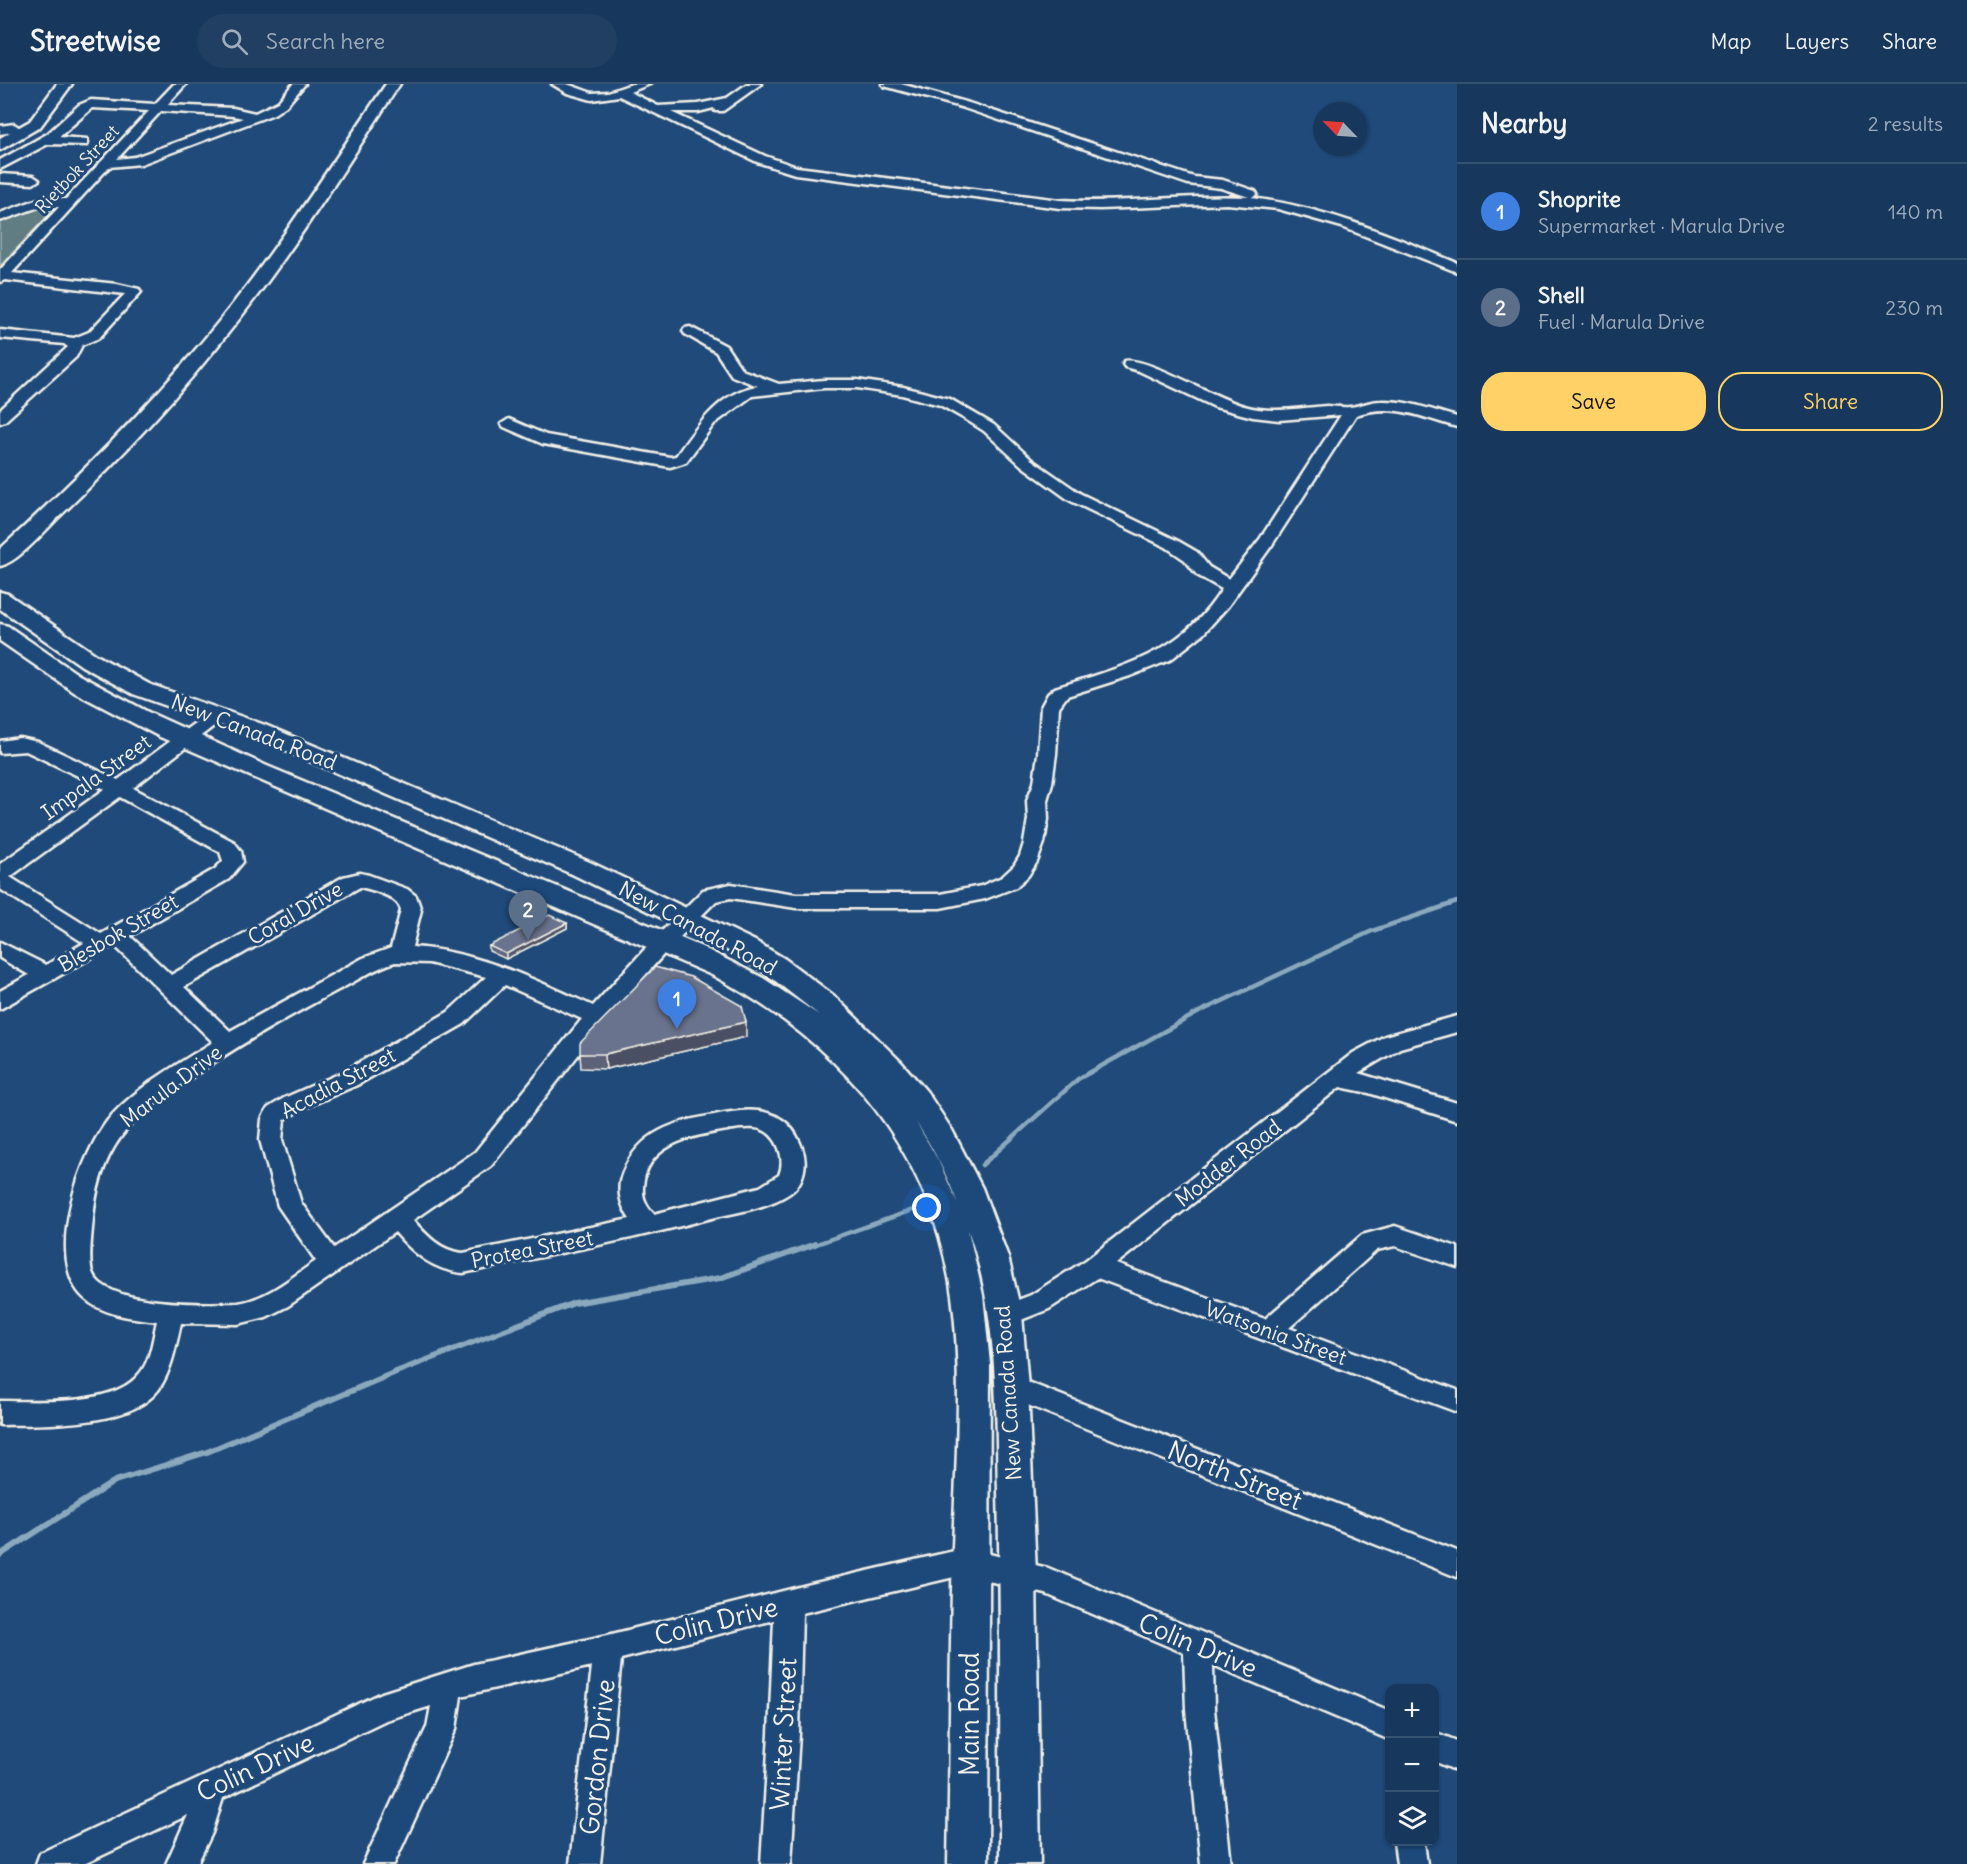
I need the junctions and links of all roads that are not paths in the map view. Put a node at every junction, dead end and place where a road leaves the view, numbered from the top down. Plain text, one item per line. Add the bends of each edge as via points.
1 (51, 84) edge
2 (65, 84) edge
3 (180, 84) edge
4 (299, 84) edge
5 (383, 84) edge
6 (393, 84) edge
7 (558, 84) edge
8 (644, 84) edge
9 (755, 84) edge
10 (888, 84) edge
11 (620, 93) junction
12 (731, 101) junction
13 (647, 105) junction
14 (159, 107) junction
15 (255, 117) junction
16 (7, 129) edge
17 (0, 136) edge
18 (47, 140) junction
19 (725, 141) junction
20 (83, 142) dead end
21 (0, 145) edge
22 (106, 164) junction
23 (0, 165) edge
24 (0, 178) edge
25 (33, 180) dead end
26 (70, 203) junction
27 (1279, 205) junction
28 (0, 217) edge
29 (1457, 268) edge
30 (1, 277) edge
31 (690, 331) dead end
32 (0, 334) edge
33 (16, 336) junction
34 (75, 343) junction
35 (4, 349) dead end
36 (1130, 364) dead end
37 (779, 388) junction
38 (1351, 412) junction
39 (0, 418) edge
40 (1457, 422) edge
41 (508, 424) dead end
42 (0, 542) edge
43 (0, 560) edge
44 (1231, 587) junction
45 (0, 599) edge
46 (0, 631) edge
47 (217, 716) junction
48 (188, 739) junction
49 (4, 746) edge
50 (119, 788) junction
51 (0, 874) edge
52 (0, 880) edge
53 (685, 919) junction
54 (108, 939) junction
55 (663, 942) junction
56 (0, 949) edge
57 (400, 954) junction
58 (46, 975) junction
59 (502, 975) junction
60 (169, 986) junction
61 (0, 1001) edge
62 (596, 1016) junction
63 (1457, 1024) edge
64 (228, 1043) junction
65 (1336, 1078) junction
66 (1457, 1112) edge
67 (932, 1148) junction
68 (954, 1194) junction
69 (396, 1218) junction
70 (649, 1225) junction
71 (1457, 1257) edge
72 (330, 1262) junction
73 (1095, 1267) junction
74 (172, 1311) junction
75 (1006, 1315) junction
76 (1270, 1330) junction
77 (1012, 1387) junction
78 (1457, 1401) edge
79 (0, 1413) edge
80 (970, 1564) junction
81 (1457, 1564) edge
82 (1018, 1573) junction
83 (788, 1603) junction
84 (1198, 1647) junction
85 (608, 1649) junction
86 (446, 1687) junction
87 (1385, 1724) edge
88 (1439, 1748) edge
89 (1457, 1756) edge
90 (212, 1786) junction
91 (1409, 1846) edge
92 (585, 1863) edge
93 (51, 1864) edge
94 (181, 1864) edge
95 (378, 1864) edge
96 (776, 1864) edge
97 (968, 1864) edge
98 (1020, 1864) edge
99 (1216, 1864) edge
100 (1412, 1864) edge

1 - 16 main road via 29,114
2 - 21 main road via 35,124
3 - 14 street, Rietbok Street
4 - 15 street via 279,107
5 - 42 main road via 288,223 206,332 114,434
6 - 43 main road via 271,265 210,343 103,461
7 - 11 street via 593,98
8 - 11 street
9 - 12 street
10 - 27 street via 965,105 1192,181 1223,184
11 - 13 street
12 - 13 street via 687,108
12 - 19 street via 717,110 712,121
13 - 19 street
14 - 15 street via 238,112
14 - 18 street via 87,105
14 - 22 street, Rietbok Street
15 - 22 street via 134,163
16 - 17 main road
18 - 20 street
18 - 23 street
19 - 27 street via 795,170 1014,199 1105,205 1204,199
22 - 26 street, Rietbok Street
24 - 25 street
26 - 28 street via 38,203
26 - 30 street, Rietbok Street
27 - 29 street via 1346,224
30 - 34 street via 134,292 94,335
31 - 37 street via 721,349 737,373
32 - 33 street
33 - 34 street
33 - 35 street
34 - 39 street via 71,354
36 - 38 street via 1248,412 1281,416 1331,408
37 - 41 street via 748,392 729,404 709,421 681,459 670,462 543,439
37 - 44 street via 857,384 945,402 989,428 1027,463 1075,497 1172,544 1191,556 1203,571
38 - 40 street via 1370,405 1395,405
38 - 44 street via 1292,506
44 - 53 street, Marula Drive via 1208,619 1170,651 1054,698 1048,717 1043,783 1036,800 1034,843 1030,857 1009,882 985,892 940,901 796,902 731,891 710,896
45 - 47 main road, New Canada Road via 125,682
46 - 48 main road, New Canada Road via 79,685
47 - 48 street, Impala Street
47 - 53 main road, New Canada Road via 583,869
48 - 50 street, Impala Street
48 - 55 main road, New Canada Road
49 - 50 street via 31,746
50 - 51 street, Impala Street
50 - 54 street, Blesbok Street via 227,846 232,862 222,874
52 - 54 street
53 - 55 street, Marula Drive
53 - 67 main road, New Canada Road via 761,956 823,1002 903,1082
54 - 58 street, Blesbok Street
54 - 60 street
55 - 62 street, Marula Drive
55 - 67 main road, New Canada Road via 745,980 810,1023
56 - 58 street
57 - 59 street, Marula Drive via 442,957
57 - 60 street, Coral Drive via 411,910 409,901 373,883 355,880
57 - 64 street, Marula Drive via 365,967
58 - 61 street, Blesbok Street
59 - 62 street, Marula Drive
59 - 72 street, Acadia Street via 456,1018 349,1079 292,1104 273,1119 271,1140 290,1206
60 - 64 street
62 - 69 street, Marula Drive via 483,1159
63 - 65 street, Modder Road via 1376,1049
64 - 74 street, Marula Drive via 137,1107 111,1133 91,1167 80,1215 80,1272 88,1286 116,1304
65 - 66 street via 1369,1084
65 - 73 street, Modder Road
67 - 68 main road, New Canada Road
68 - 75 main road, New Canada Road via 993,1257
68 - 80 main road, New Canada Road via 971,1336
69 - 70 street, Protea Street via 429,1251 453,1263
69 - 72 street, Marula Drive
70 - 70 street, Protea Street via 765,1195 780,1187 789,1179 794,1165 789,1144 773,1125 740,1119 659,1140 638,1162 632,1180 633,1203
71 - 76 street via 1395,1236 1370,1242
72 - 74 street, Marula Drive via 279,1299 249,1312
73 - 75 street, Modder Road via 1040,1302
73 - 76 street, Watsonia Street
74 - 79 street via 150,1382 132,1396 59,1411
75 - 77 main road, New Canada Road
76 - 78 street, Watsonia Street
77 - 81 street, North Street
77 - 82 main road, New Canada Road
80 - 82 street, Colin Drive
80 - 83 street, Colin Drive via 954,1564
80 - 97 main road, Main Road
82 - 84 street, Colin Drive via 1076,1592
82 - 98 main road
83 - 85 street, Colin Drive
83 - 96 street, Winter Street
84 - 87 street, Colin Drive
84 - 99 street via 1200,1709
85 - 86 street, Colin Drive
85 - 92 street, Gordon Drive
86 - 90 street, Colin Drive via 382,1707
86 - 95 street via 441,1729
88 - 89 street
90 - 93 street, Colin Drive
90 - 94 street via 197,1833
91 - 100 street

